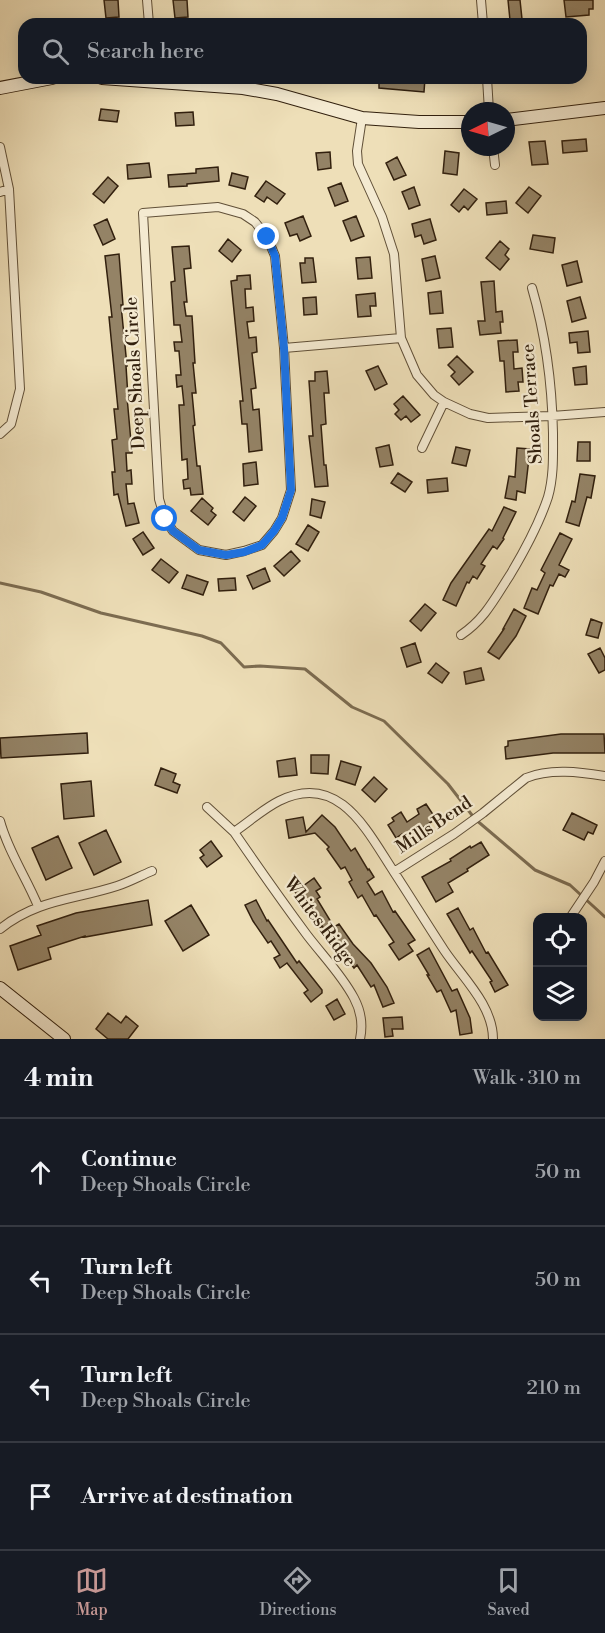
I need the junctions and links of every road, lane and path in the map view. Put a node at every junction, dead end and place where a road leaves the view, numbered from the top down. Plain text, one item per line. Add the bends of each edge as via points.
1 (147, 0) edge
2 (481, 0) edge
3 (148, 18) edge
4 (482, 18) edge
5 (21, 84) edge
6 (198, 84) edge
7 (487, 84) edge
8 (0, 88) edge
9 (488, 102) edge
10 (605, 108) edge
11 (362, 118) junction
12 (515, 119) edge
13 (461, 122) edge
14 (0, 147) edge
15 (494, 156) edge
16 (495, 165) dead end
17 (9, 189) junction
18 (0, 192) edge
19 (532, 288) dead end
20 (401, 338) junction
21 (284, 348) junction
22 (444, 402) junction
23 (605, 412) edge
24 (552, 416) junction
25 (0, 434) edge
26 (422, 448) dead end
27 (461, 635) dead end
28 (605, 776) edge
29 (207, 807) dead end
30 (0, 820) edge
31 (234, 832) junction
32 (605, 861) edge
33 (152, 872) dead end
34 (394, 872) junction
35 (38, 906) junction
36 (573, 913) edge
37 (0, 929) edge
38 (0, 988) edge
39 (64, 1039) edge
40 (360, 1039) edge
41 (493, 1039) edge

1 - 3 street
2 - 4 street
5 - 8 street
6 - 11 street via 277,94
7 - 9 street
10 - 12 street
11 - 13 street
11 - 20 street via 358,164 394,254
14 - 17 street
15 - 16 street
17 - 18 street
17 - 25 street via 20,388 11,424
19 - 24 street, Shoals Terrace via 548,360
20 - 21 street
20 - 22 street via 417,375
21 - 21 street, Deep Shoals Circle via 275,256 255,222 218,207 143,213 159,499 173,531 199,550 226,555 244,552 262,545 282,518 291,490
22 - 24 street via 488,418
22 - 26 street
23 - 24 street
24 - 27 street, Shoals Terrace via 554,467 537,524 485,615
28 - 34 street, Mills Bend via 580,772 526,778 473,820
29 - 31 street, Whites Ridge
30 - 35 street via 12,855
31 - 34 street via 292,796 327,796 352,811
31 - 40 street, Whites Ridge via 356,1000 361,1017
32 - 36 street
33 - 35 street via 117,886
34 - 41 street, Mills Bend via 483,1006
35 - 37 street
38 - 39 street

